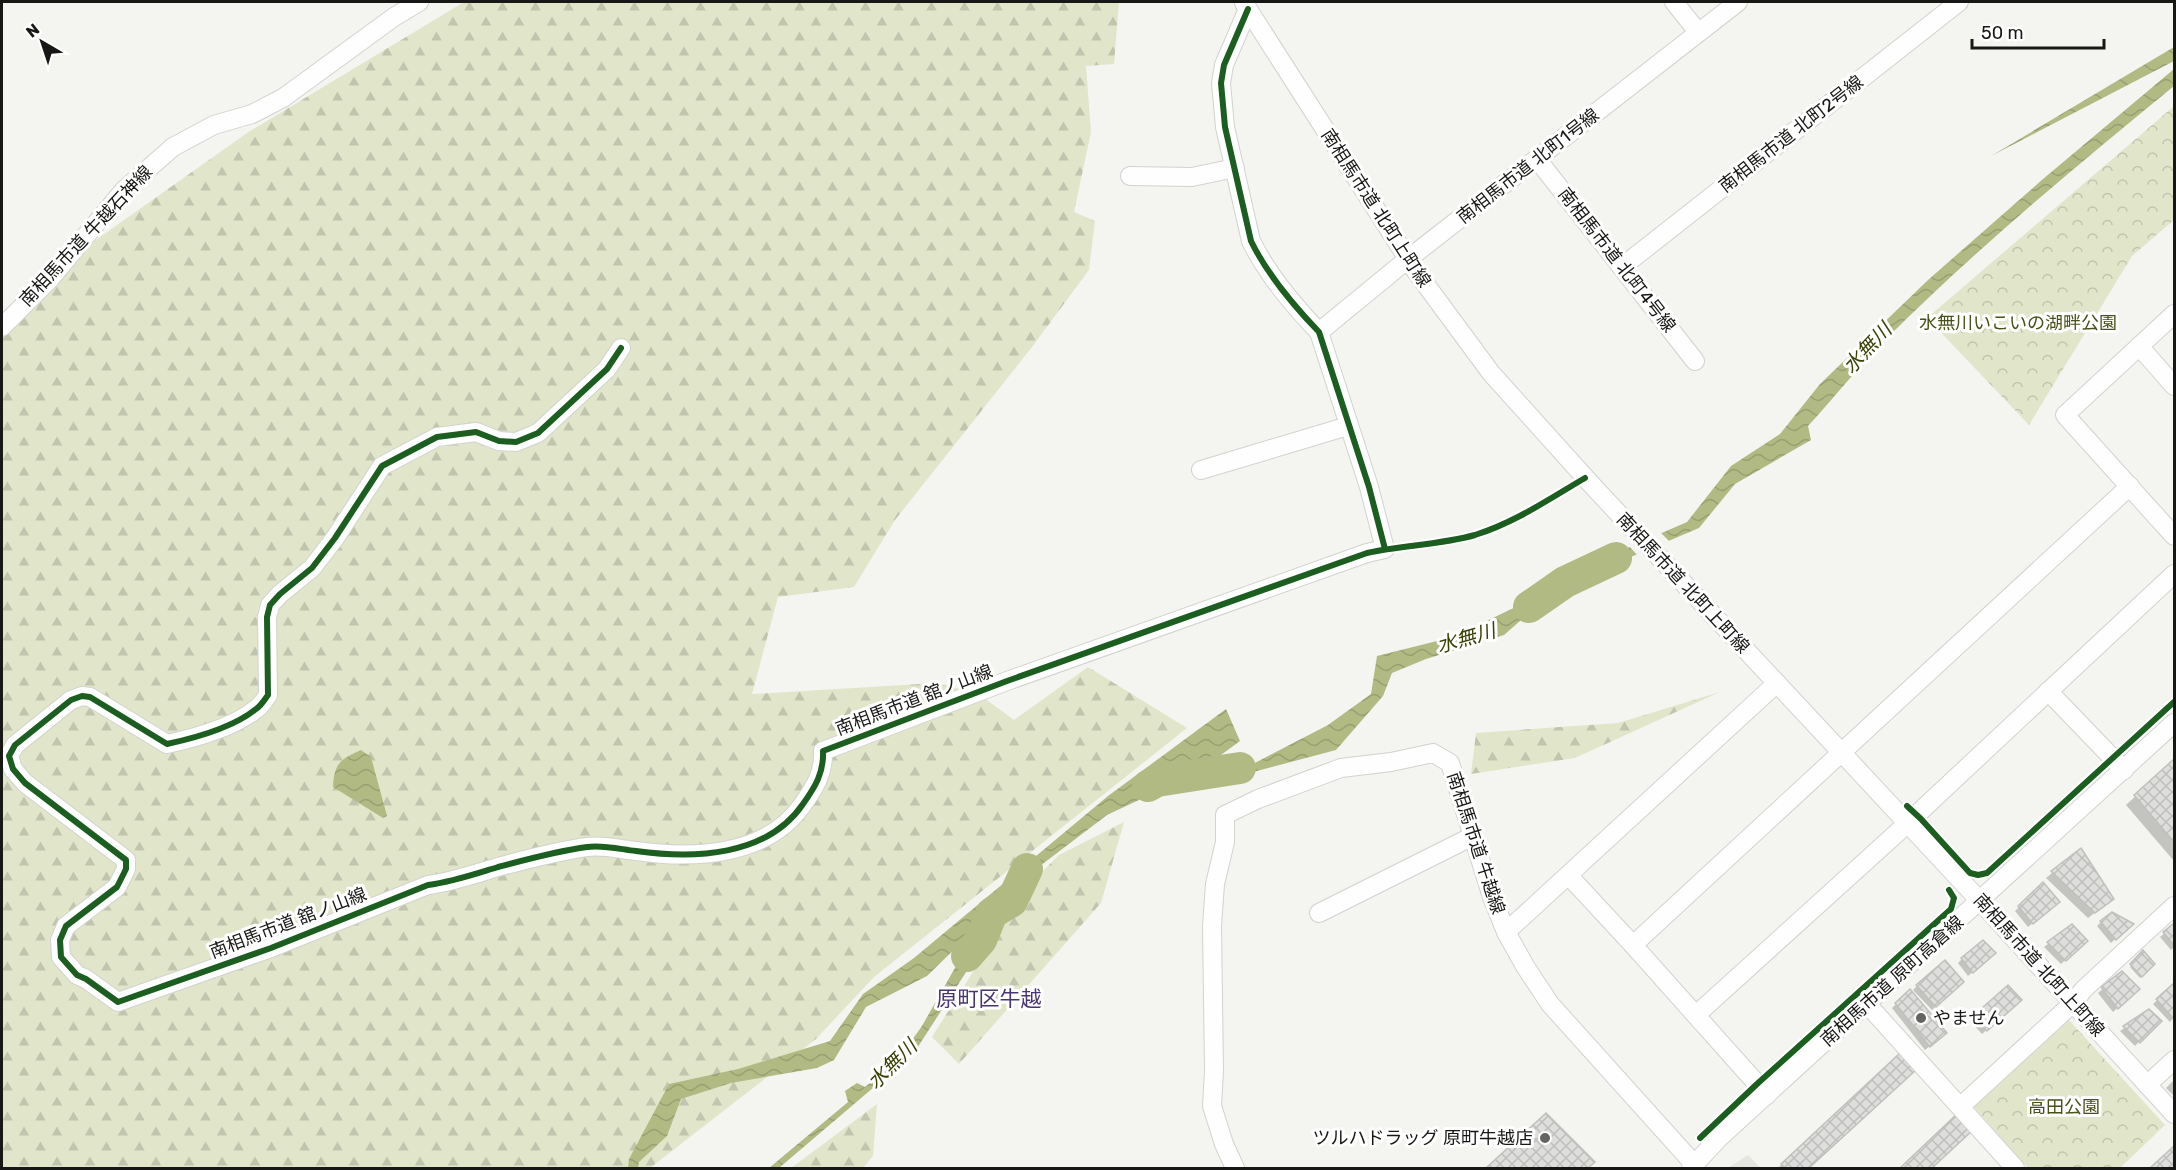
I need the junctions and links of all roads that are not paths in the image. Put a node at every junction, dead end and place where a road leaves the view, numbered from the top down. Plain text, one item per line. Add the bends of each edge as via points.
1 (419, 2) edge
2 (1674, 2) edge
3 (1738, 2) edge
4 (1959, 2) edge
5 (1245, 5) edge
6 (1698, 32) junction
7 (1537, 159) junction
8 (1235, 168) junction
9 (1130, 177) dead end
10 (1408, 259) junction
11 (1623, 266) junction
12 (2175, 314) edge
13 (2, 327) edge
14 (1319, 332) junction
15 (2139, 346) junction
16 (621, 348) dead end
17 (1695, 361) dead end
18 (2175, 386) edge
19 (1348, 426) junction
20 (1201, 470) dead end
21 (2130, 486) junction
22 (2175, 536) edge
23 (2175, 574) edge
24 (1772, 678) junction
25 (2048, 691) junction
26 (2175, 723) edge
27 (1842, 754) junction
28 (2124, 770) junction
29 (1907, 823) junction
30 (1473, 836) junction
31 (1569, 876) junction
32 (1980, 901) junction
33 (2175, 906) edge
34 (1319, 913) dead end
35 (1506, 932) junction
36 (1633, 945) junction
37 (2073, 1003) junction
38 (1867, 1004) junction
39 (1696, 1015) junction
40 (2175, 1060) edge
41 (2147, 1085) junction
42 (1767, 1095) junction
43 (1961, 1106) junction
44 (2175, 1114) edge
45 (1692, 1166) edge
46 (1235, 1168) edge
47 (2015, 1168) edge

1 - 13 street, 南相馬市道 牛越石神線 via 283,98 252,114 214,125 167,152 124,190 49,280
2 - 6 street
3 - 6 street, 南相馬市道 北町1号線
4 - 11 street, 南相馬市道 北町2号線
5 - 8 street via 1221,83 1225,127
5 - 10 street, 南相馬市道 北町上町線
6 - 7 street, 南相馬市道 北町1号線
7 - 10 street, 南相馬市道 北町1号線
7 - 11 street, 南相馬市道 北町4号線
8 - 9 street via 1192,177
8 - 14 street via 1251,241 1258,255 1300,313
10 - 14 street, 南相馬市道 北町1号線
10 - 24 street, 南相馬市道 北町上町線 via 1491,373
11 - 17 street, 南相馬市道 北町4号線
12 - 15 street
14 - 19 street
15 - 18 street
15 - 21 street via 2065,415
16 - 19 street, 南相馬市道 舘ノ山線 via 607,369 538,433 516,442 499,441 476,432 437,437 382,466 312,568 270,605 268,695 257,709 233,723 168,744 90,697 82,696 71,700 15,745 9,756 13,769 25,783 126,860 117,887 66,926 60,940 60,957 77,975 118,1002 271,948 428,885 557,851 603,845 691,856 756,842 783,826 799,809 824,766 823,751 1018,677 1385,549
19 - 20 street
21 - 22 street
21 - 27 street
23 - 25 street
24 - 27 street, 南相馬市道 北町上町線
24 - 31 street
25 - 28 street
25 - 29 street
26 - 28 street, 南相馬市道 原町高倉線
27 - 29 street, 南相馬市道 北町上町線
27 - 36 street
28 - 32 street, 南相馬市道 原町高倉線
29 - 32 street, 南相馬市道 北町上町線
29 - 39 street
30 - 34 street
30 - 35 street, 南相馬市道 牛越線
30 - 46 street, 南相馬市道 牛越線 via 1450,763 1433,753 1341,768 1225,815 1225,842 1215,884 1212,926 1212,1106
31 - 35 street
31 - 36 street
32 - 37 street, 南相馬市道 北町上町線
32 - 38 street, 南相馬市道 原町高倉線
33 - 37 street
35 - 45 street, 南相馬市道 牛越線 via 1550,1004
36 - 39 street
37 - 41 street, 南相馬市道 北町上町線
37 - 43 street
38 - 42 street, 南相馬市道 原町高倉線
38 - 43 street
39 - 42 street
40 - 41 street
41 - 44 street, 南相馬市道 北町上町線
42 - 45 street, 南相馬市道 原町高倉線
43 - 47 street

